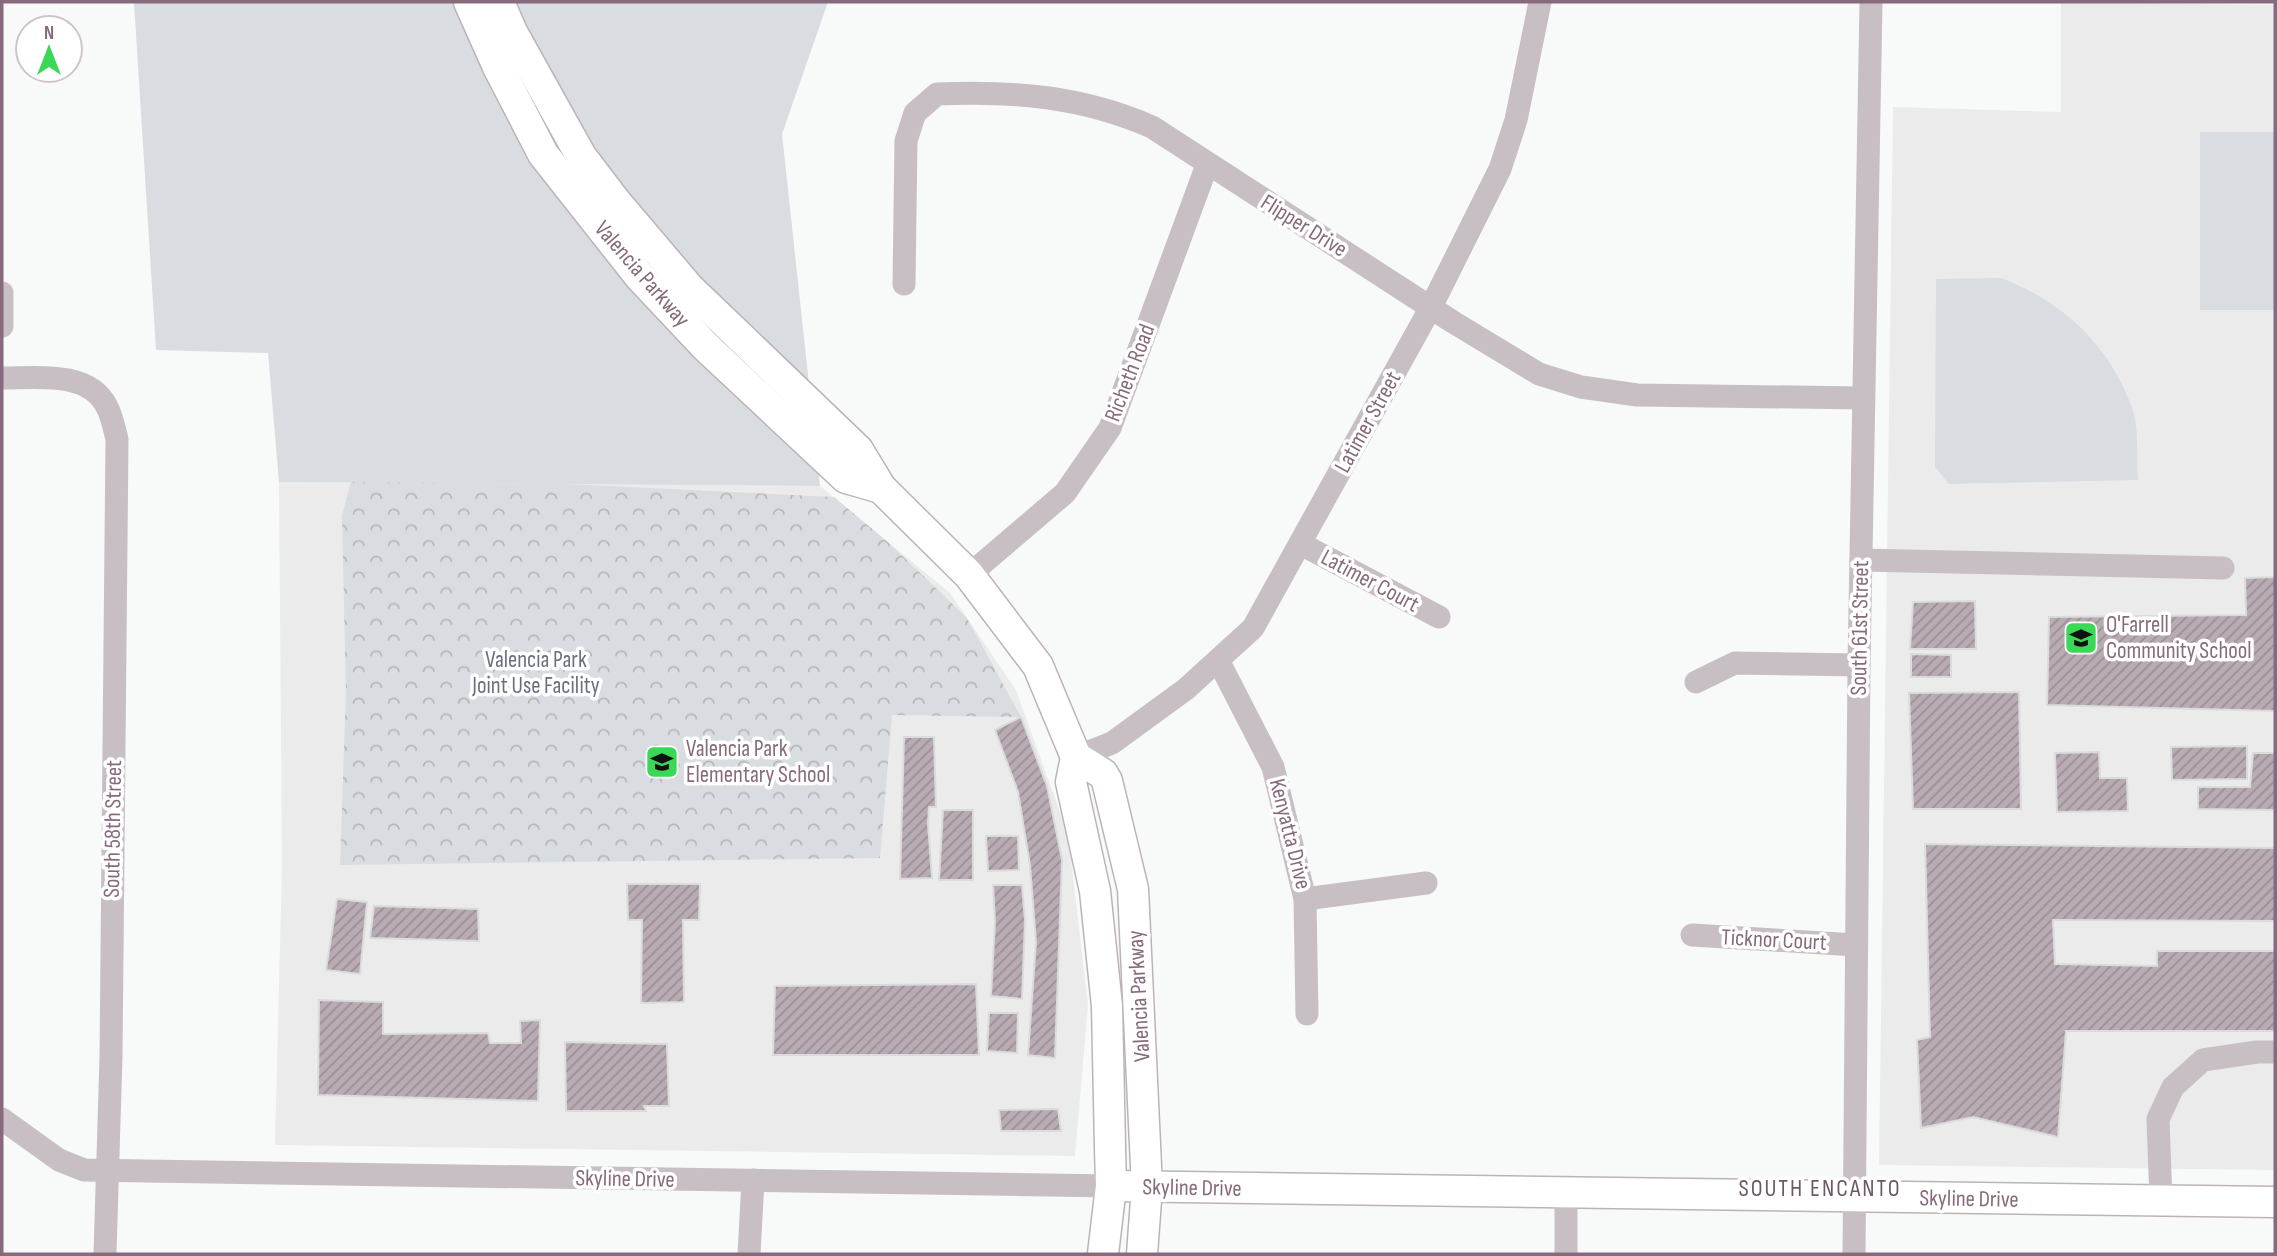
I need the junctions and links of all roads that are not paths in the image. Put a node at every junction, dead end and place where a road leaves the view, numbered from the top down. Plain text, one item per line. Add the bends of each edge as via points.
1 (469, 2) edge
2 (499, 2) edge
3 (1540, 2) edge
4 (1871, 2) edge
5 (1207, 165) junction
6 (904, 284) dead end
7 (2, 293) edge
8 (1431, 307) junction
9 (2, 326) edge
10 (2, 378) edge
11 (1863, 398) junction
12 (881, 488) junction
13 (1301, 544) junction
14 (1861, 560) junction
15 (2223, 568) dead end
16 (968, 575) junction
17 (1439, 617) dead end
18 (1219, 662) junction
19 (1859, 665) junction
20 (1696, 682) dead end
21 (1076, 757) junction
22 (1426, 883) dead end
23 (1305, 899) junction
24 (1692, 935) dead end
25 (1856, 945) junction
26 (1307, 1014) dead end
27 (2275, 1052) edge
28 (2, 1119) edge
29 (109, 1171) junction
30 (753, 1180) junction
31 (1111, 1186) junction
32 (1147, 1186) junction
33 (1566, 1192) junction
34 (1855, 1198) junction
35 (2161, 1201) junction
36 (2275, 1202) edge
37 (105, 1254) edge
38 (749, 1254) edge
39 (1103, 1254) edge
40 (1142, 1254) edge
41 (1566, 1254) edge
42 (1854, 1254) edge

1 - 12 main road, Valencia Parkway via 543,154 640,277 705,346 846,478
2 - 12 main road, Valencia Parkway via 581,156 615,202 689,288 859,450
3 - 8 street, Latimer Street via 1516,120 1500,169
4 - 11 street, South 61st Street
5 - 6 street, Flipper Drive via 1152,127 1112,110 1068,99 982,92 937,94 915,113 906,141
5 - 8 street, Flipper Drive
5 - 16 street, Richeth Road via 1110,428 1065,493
7 - 9 street
8 - 11 street, Flipper Drive via 1539,373 1581,387 1637,395
8 - 13 street, Latimer Street
10 - 29 street, South 58th Street via 69,379 90,389 107,405 117,439
11 - 14 street, South 61st Street
12 - 16 main road, Valencia Parkway
13 - 17 street, Latimer Court
13 - 18 street, Latimer Street via 1253,628
14 - 15 street
14 - 19 street, South 61st Street
16 - 21 main road, Valencia Parkway via 1038,666
18 - 21 street, Latimer Street via 1112,743
18 - 23 street, Kenyatta Drive via 1273,768
19 - 20 street via 1735,663
19 - 25 street, South 61st Street
21 - 31 main road, Valencia Parkway via 1071,782 1095,891 1107,1006
21 - 32 main road, Valencia Parkway via 1097,768 1107,781 1133,889
22 - 23 street, Kenyatta Drive
23 - 26 street
24 - 25 street, Ticknor Court
25 - 34 street, South 61st Street
27 - 35 street via 2203,1060 2174,1087 2158,1119
28 - 29 street, Skyline Drive via 59,1160 84,1170
29 - 30 street, Skyline Drive
29 - 37 street, South 58th Street
30 - 31 street, Skyline Drive
30 - 38 street
31 - 32 main road, Skyline Drive
31 - 39 main road, Valencia Parkway
32 - 33 main road, Skyline Drive
32 - 40 main road, Valencia Parkway
33 - 34 main road, Skyline Drive
33 - 41 street
34 - 35 main road, Skyline Drive
34 - 42 street, South 61st Street
35 - 36 main road, Skyline Drive

